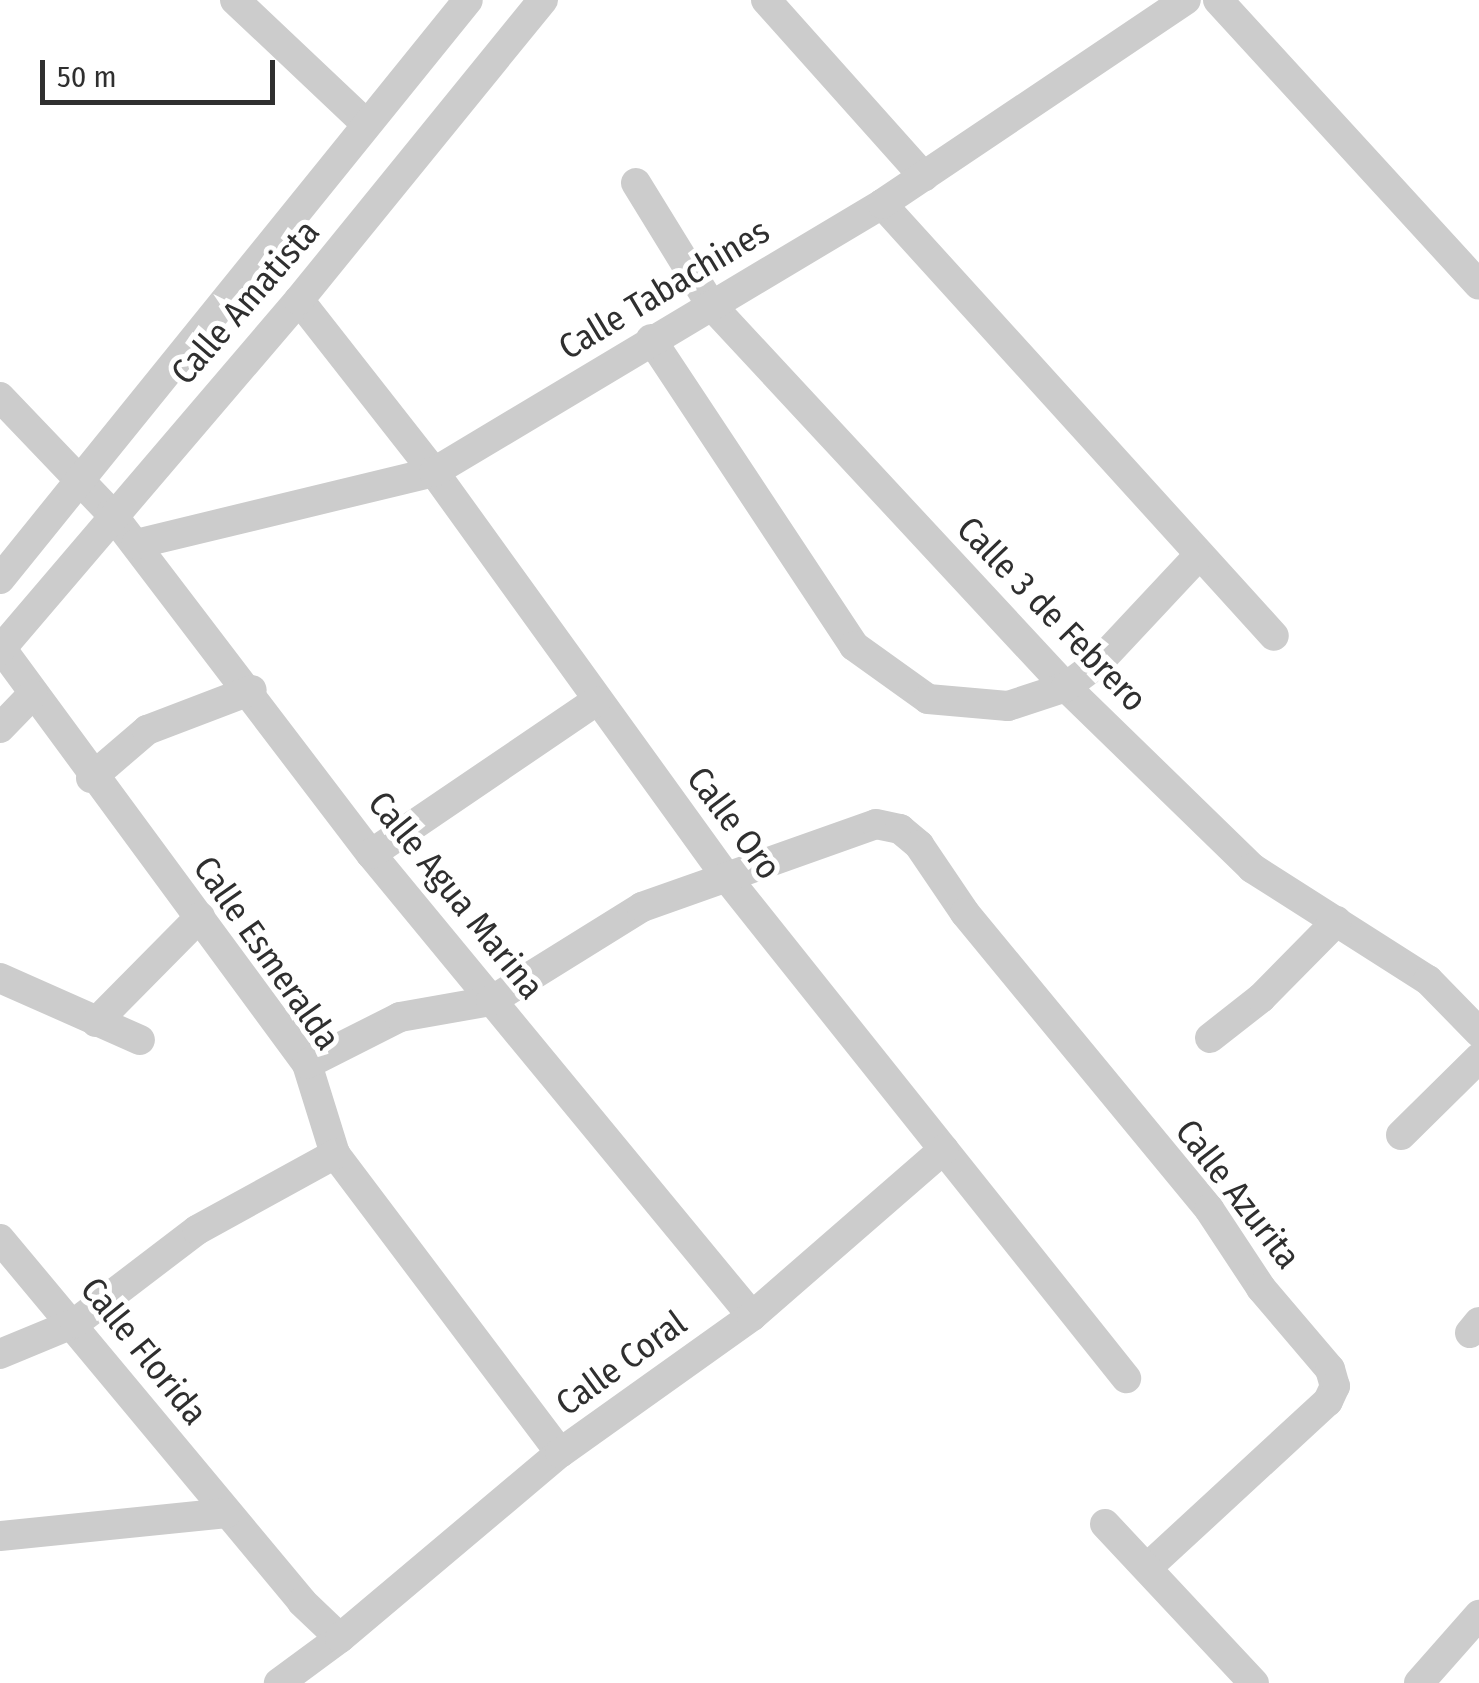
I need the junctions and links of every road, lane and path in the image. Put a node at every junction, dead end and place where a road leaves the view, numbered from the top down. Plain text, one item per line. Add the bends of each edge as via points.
1 (235, 0) edge
2 (468, 0) edge
3 (543, 0) edge
4 (766, 0) edge
5 (1186, 0) edge
6 (1218, 0) edge
7 (366, 124) junction
8 (924, 177) junction
9 (636, 183) dead end
10 (882, 204) junction
11 (1479, 285) edge
12 (299, 300) junction
13 (711, 305) junction
14 (651, 339) junction
15 (0, 397) edge
16 (434, 472) junction
17 (82, 480) junction
18 (111, 514) junction
19 (136, 544) junction
20 (1198, 556) junction
21 (0, 579) edge
22 (1274, 636) dead end
23 (1, 649) edge
24 (1066, 688) junction
25 (252, 690) junction
26 (33, 694) junction
27 (596, 701) junction
28 (0, 728) edge
29 (91, 778) junction
30 (371, 854) junction
31 (727, 878) junction
32 (200, 918) junction
33 (1337, 922) junction
34 (0, 978) edge
35 (491, 1001) junction
36 (96, 1022) junction
37 (1479, 1032) edge
38 (1210, 1038) dead end
39 (140, 1040) dead end
40 (1479, 1058) edge
41 (307, 1064) junction
42 (1401, 1135) dead end
43 (944, 1148) junction
44 (334, 1154) junction
45 (0, 1239) edge
46 (752, 1316) junction
47 (76, 1323) junction
48 (0, 1354) edge
49 (1126, 1378) dead end
50 (560, 1453) junction
51 (227, 1512) junction
52 (1106, 1524) dead end
53 (0, 1536) edge
54 (1149, 1566) junction
55 (1479, 1615) edge
56 (340, 1638) junction
57 (279, 1683) edge
58 (1254, 1683) edge
59 (1419, 1683) edge

1 - 7 street
2 - 7 street, Calle Amatista
3 - 12 street, Calle Amatista
4 - 8 street
5 - 8 street, Calle Tabachines
6 - 11 street
7 - 17 street, Calle Amatista
8 - 10 street, Calle Tabachines
9 - 13 street, Calle 3 de Febrero
10 - 13 street, Calle Tabachines
10 - 20 street
12 - 16 street, Calle Oro
12 - 18 street, Calle Amatista
13 - 14 street, Calle Tabachines
13 - 24 street, Calle 3 de Febrero
14 - 16 street, Calle Tabachines
14 - 24 street via 854,646 888,677 928,699 1008,706
15 - 17 street, Calle Agua Marina
16 - 19 street, Calle Tabachines
16 - 27 street, Calle Oro
17 - 18 street, Calle Agua Marina
17 - 21 street, Calle Amatista
18 - 19 street, Calle Agua Marina
18 - 23 street, Calle Amatista
19 - 25 street, Calle Agua Marina
20 - 22 street
20 - 24 street
23 - 26 street, Calle Esmeralda
24 - 33 street, Calle 3 de Febrero via 1252,868
25 - 29 street via 146,730
25 - 30 street, Calle Agua Marina
26 - 28 street
26 - 29 street, Calle Esmeralda
27 - 30 street
27 - 31 street, Calle Oro
29 - 32 street, Calle Esmeralda
30 - 35 street, Calle Agua Marina
31 - 35 street via 642,907
31 - 43 street, Calle Oro
31 - 54 street, Calle Azurita via 876,824 900,829 1330,1368 1335,1386 1308,1418
32 - 36 street
32 - 41 street, Calle Esmeralda
33 - 37 street, Calle 3 de Febrero via 1428,980
33 - 38 street
34 - 36 street
35 - 41 street via 400,1018
35 - 46 street, Calle Agua Marina
36 - 39 street
40 - 42 street
41 - 44 street, Calle Esmeralda
43 - 46 street, Calle Coral
43 - 49 street, Calle Oro
44 - 47 street via 197,1230
44 - 50 street, Calle Esmeralda
45 - 47 street, Calle Florida
46 - 50 street, Calle Coral
47 - 48 street
47 - 51 street, Calle Florida
50 - 56 street, Calle Coral
51 - 53 street
51 - 56 street, Calle Florida
52 - 54 street
54 - 58 street via 1196,1628
55 - 59 street
56 - 57 street, Calle Coral

